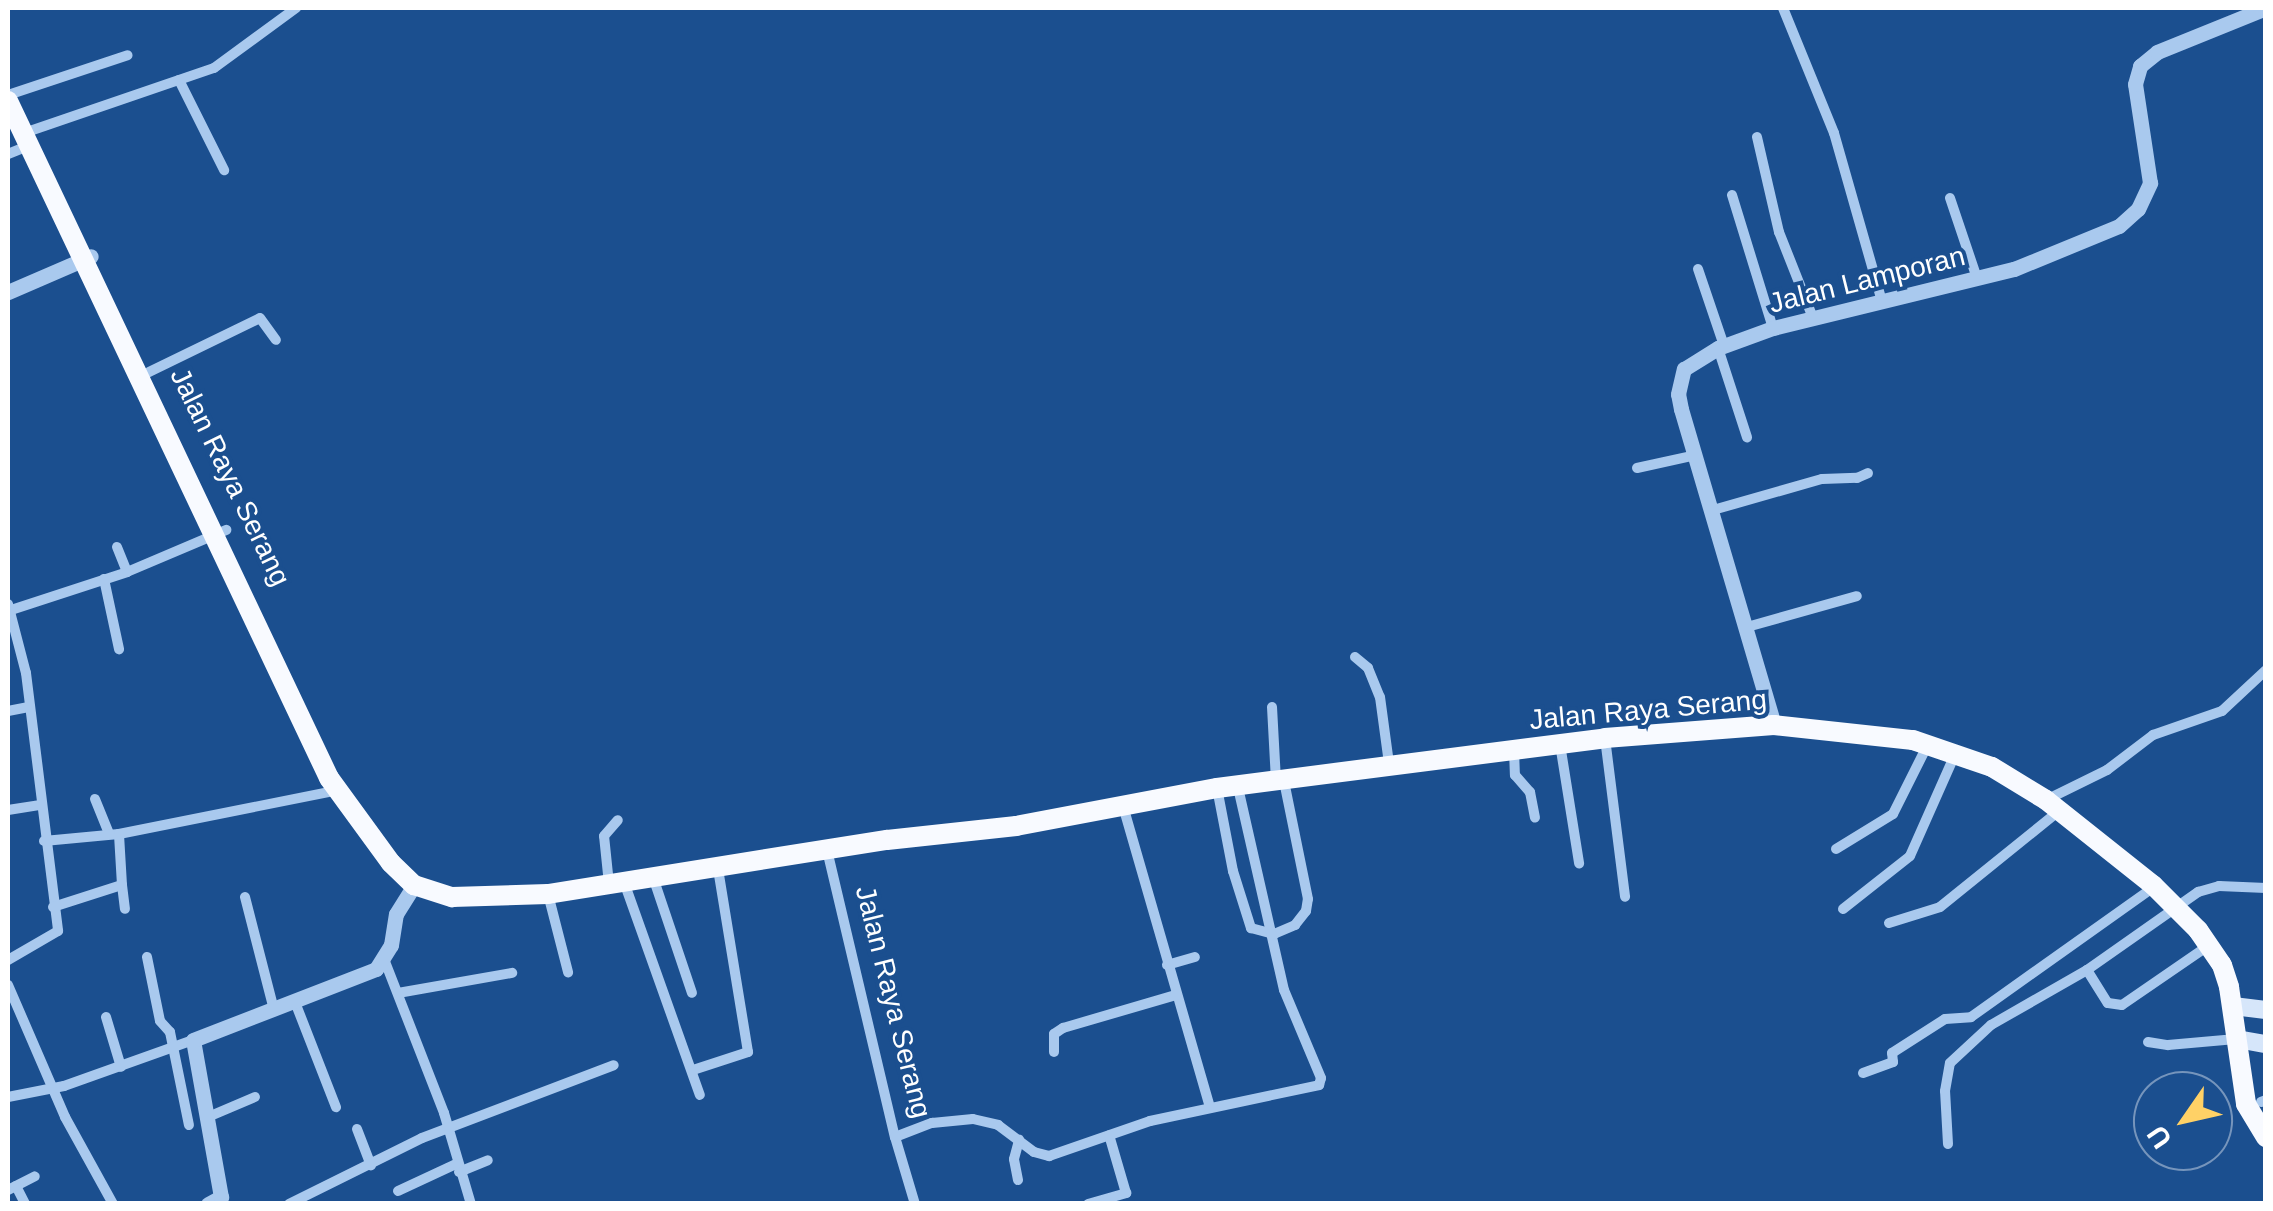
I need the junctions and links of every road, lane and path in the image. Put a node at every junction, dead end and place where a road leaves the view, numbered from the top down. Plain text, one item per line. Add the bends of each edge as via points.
1 (296, 8) edge
2 (1783, 8) edge
3 (2266, 8) edge
4 (128, 55) dead end
5 (179, 80) junction
6 (8, 98) edge
7 (1757, 137) dead end
8 (28, 139) junction
9 (8, 154) edge
10 (224, 170) dead end
11 (1732, 195) dead end
12 (1950, 198) dead end
13 (87, 258) junction
14 (1698, 269) dead end
15 (1977, 278) junction
16 (8, 292) edge
17 (1882, 302) junction
18 (1813, 318) junction
19 (1773, 328) junction
20 (276, 340) dead end
21 (1721, 347) junction
22 (149, 372) junction
23 (1747, 437) dead end
24 (1696, 455) junction
25 (1636, 468) dead end
26 (1868, 473) dead end
27 (1712, 510) junction
28 (220, 533) junction
29 (116, 547) dead end
30 (127, 572) junction
31 (104, 579) junction
32 (1857, 596) dead end
33 (8, 609) edge
34 (1747, 627) junction
35 (12, 637) edge
36 (120, 649) dead end
37 (1354, 657) dead end
38 (2266, 670) edge
39 (29, 707) junction
40 (1272, 708) dead end
41 (8, 711) edge
42 (1774, 725) junction
43 (1605, 738) junction
44 (1560, 743) junction
45 (1929, 743) junction
46 (1514, 749) junction
47 (1957, 752) junction
48 (1389, 764) junction
49 (1280, 782) junction
50 (1227, 787) junction
51 (341, 790) junction
52 (95, 799) dead end
53 (42, 805) junction
54 (1122, 805) junction
55 (2052, 806) junction
56 (8, 810) edge
57 (1534, 818) dead end
58 (618, 820) dead end
59 (114, 834) junction
60 (44, 841) junction
61 (1836, 849) dead end
62 (827, 850) junction
63 (1579, 864) dead end
64 (718, 869) junction
65 (654, 880) junction
66 (616, 883) junction
67 (122, 885) junction
68 (414, 885) junction
69 (2155, 886) junction
70 (2266, 888) edge
71 (548, 894) junction
72 (1626, 896) dead end
73 (245, 897) dead end
74 (2176, 906) junction
75 (53, 907) junction
76 (125, 909) dead end
77 (1842, 910) dead end
78 (1889, 922) dead end
79 (1274, 934) junction
80 (2209, 945) junction
81 (147, 957) dead end
82 (1195, 957) dead end
83 (384, 959) junction
84 (8, 960) edge
85 (1167, 965) junction
86 (2087, 970) junction
87 (568, 972) dead end
88 (512, 973) dead end
89 (8, 985) edge
90 (398, 993) junction
91 (692, 993) dead end
92 (1176, 995) junction
93 (295, 1002) junction
94 (2233, 1006) junction
95 (274, 1010) junction
96 (2266, 1010) edge
97 (106, 1017) dead end
98 (2237, 1039) junction
99 (194, 1040) junction
100 (2148, 1042) dead end
101 (2266, 1044) edge
102 (174, 1048) junction
103 (1054, 1052) dead end
104 (614, 1065) dead end
105 (121, 1067) junction
106 (694, 1070) junction
107 (1863, 1073) dead end
108 (2246, 1084) junction
109 (52, 1088) junction
110 (700, 1095) dead end
111 (8, 1097) edge
112 (255, 1097) dead end
113 (2264, 1104) edge
114 (336, 1107) dead end
115 (1210, 1108) junction
116 (208, 1117) junction
117 (189, 1126) dead end
118 (357, 1129) dead end
119 (446, 1129) junction
120 (1109, 1134) junction
121 (2266, 1137) edge
122 (895, 1138) junction
123 (1019, 1140) junction
124 (1948, 1144) dead end
125 (488, 1160) dead end
126 (371, 1165) junction
127 (457, 1168) junction
128 (35, 1176) dead end
129 (1018, 1180) dead end
130 (12, 1188) edge
131 (398, 1190) dead end
132 (1127, 1198) edge
133 (219, 1201) edge
134 (25, 1204) edge
135 (113, 1204) edge
136 (289, 1204) edge
137 (471, 1204) edge
138 (915, 1204) edge
139 (1088, 1204) edge

1 - 5 street via 214,68
2 - 17 street via 1834,132
3 - 15 street, Jalan Lamporan via 2156,52 2140,66 2136,84 2150,183 2129,218 2088,242
4 - 6 street
5 - 8 street
5 - 10 street
6 - 8 highway, Jalan Raya Serang
7 - 18 street via 1780,232
8 - 9 street
8 - 13 highway, Jalan Raya Serang via 55,195 65,202
11 - 19 street
12 - 15 street
13 - 16 street
13 - 22 highway, Jalan Raya Serang
13 - 28 highway, Jalan Raya Serang
14 - 21 street
15 - 17 street, Jalan Lamporan
17 - 18 street, Jalan Lamporan
18 - 19 street, Jalan Lamporan
19 - 21 street, Jalan Lamporan
20 - 22 street via 260,318
21 - 23 street
21 - 24 street, Jalan Lamporan via 1693,360 1678,384
22 - 28 highway, Jalan Raya Serang
24 - 25 street
24 - 27 street, Jalan Lamporan
26 - 27 street
27 - 34 street, Jalan Lamporan
28 - 30 street
28 - 51 highway, Jalan Raya Serang via 342,777
29 - 30 street
30 - 31 street
31 - 33 street
31 - 36 street
32 - 34 street
33 - 35 street
34 - 42 street, Jalan Lamporan
35 - 39 street
37 - 48 street via 1368,668 1380,697
38 - 55 street via 2222,711 2152,735
39 - 41 street
39 - 53 street
40 - 49 street
42 - 43 highway, Jalan Raya Serang
42 - 45 highway, Jalan Raya Serang
43 - 44 highway, Jalan Raya Serang
43 - 72 street
44 - 46 highway, Jalan Raya Serang
44 - 63 street
45 - 47 highway, Jalan Raya Serang
45 - 61 street via 1894,814
46 - 48 highway, Jalan Raya Serang
46 - 57 street via 1514,774 1530,792
47 - 55 highway, Jalan Raya Serang
47 - 77 street via 1910,856
48 - 49 highway, Jalan Raya Serang
49 - 50 highway, Jalan Raya Serang
49 - 79 street via 1308,898 1295,925
50 - 54 highway, Jalan Raya Serang
50 - 79 street, Jalan Raya Serang
50 - 79 street via 1233,870 1251,928
51 - 59 street
51 - 68 highway, Jalan Raya Serang via 391,864
52 - 59 street
53 - 56 street
53 - 60 street
54 - 62 highway, Jalan Raya Serang
54 - 85 street
55 - 69 highway, Jalan Raya Serang
55 - 78 street via 1940,907
58 - 66 street via 604,836
59 - 60 street
59 - 67 street
60 - 75 street
62 - 64 highway, Jalan Raya Serang
62 - 122 street, Jalan Raya Serang
64 - 65 highway, Jalan Raya Serang
64 - 106 street via 748,1052
65 - 66 highway, Jalan Raya Serang
65 - 91 street
66 - 71 highway, Jalan Raya Serang
66 - 106 street
67 - 75 street
67 - 76 street
68 - 71 highway, Jalan Raya Serang via 452,897
68 - 83 street via 396,914
69 - 74 highway, Jalan Raya Serang
69 - 107 street via 1971,1017 1945,1019 1892,1053 1893,1062
70 - 74 street via 2219,886
71 - 87 street
73 - 95 street
74 - 80 highway, Jalan Raya Serang
74 - 86 street
75 - 84 street via 58,932
79 - 115 street, Jalan Raya Serang via 1284,990 1321,1082
80 - 86 street via 2122,1005 2108,1004
80 - 94 highway, Jalan Raya Serang
81 - 102 street via 160,1021
82 - 85 street
83 - 90 street
83 - 93 street via 364,975
85 - 92 street
86 - 124 street via 1992,1025 1950,1063 1944,1091
88 - 90 street
89 - 109 street
90 - 119 street
92 - 103 street via 1063,1028 1054,1034
92 - 115 street
93 - 95 street
93 - 114 street
94 - 96 main road
94 - 98 highway, Jalan Raya Serang
95 - 99 street
97 - 105 street
98 - 100 street
98 - 101 main road
98 - 108 highway, Jalan Raya Serang
99 - 102 street
99 - 116 street
102 - 105 street
102 - 117 street
104 - 119 street
105 - 109 street
106 - 110 street
108 - 113 highway, Jalan Raya Serang
108 - 121 highway, Jalan Raya Serang via 2246,1104
109 - 111 street
109 - 135 street
112 - 116 street
115 - 120 street, Jalan Raya Serang
116 - 133 street
118 - 126 street
119 - 126 street
119 - 127 street
120 - 123 street, Jalan Raya Serang via 1044,1157
120 - 132 street
122 - 123 street, Jalan Raya Serang via 973,1119
122 - 138 street
123 - 129 street
125 - 127 street
126 - 136 street
127 - 131 street
127 - 137 street
128 - 130 street
130 - 134 street
132 - 139 street

